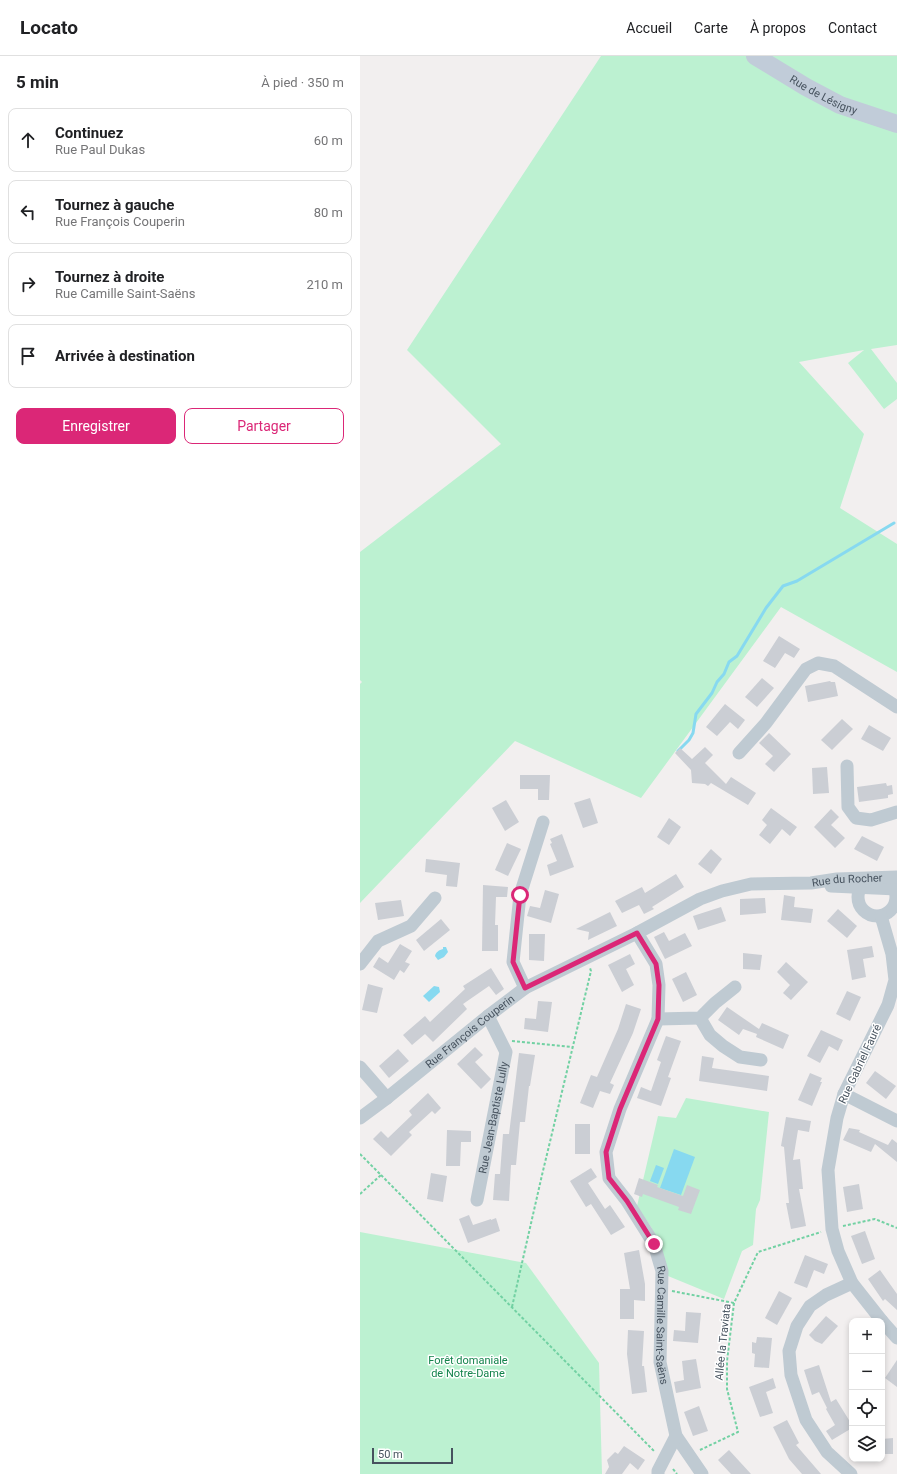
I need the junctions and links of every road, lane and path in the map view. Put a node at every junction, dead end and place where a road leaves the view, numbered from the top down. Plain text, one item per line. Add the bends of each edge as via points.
1 (755, 56) edge
2 (897, 124) edge
3 (897, 707) edge
4 (739, 753) dead end
5 (847, 766) dead end
6 (897, 812) edge
7 (543, 822) dead end
8 (876, 877) junction
9 (811, 883) junction
10 (896, 885) edge
11 (859, 888) junction
12 (435, 898) dead end
13 (881, 916) junction
14 (637, 933) junction
15 (588, 957) junction
16 (360, 964) edge
17 (735, 986) dead end
18 (525, 988) junction
19 (488, 1016) junction
20 (700, 1018) junction
21 (658, 1019) junction
22 (499, 1040) junction
23 (573, 1047) junction
24 (761, 1060) dead end
25 (360, 1067) edge
26 (844, 1094) junction
27 (387, 1098) junction
28 (360, 1118) edge
29 (897, 1121) edge
30 (360, 1154) edge
31 (381, 1175) junction
32 (360, 1194) edge
33 (477, 1200) dead end
34 (897, 1228) edge
35 (832, 1229) junction
36 (852, 1283) junction
37 (662, 1288) junction
38 (734, 1303) junction
39 (512, 1307) junction
40 (880, 1318) edge
41 (885, 1324) edge
42 (897, 1338) edge
43 (676, 1436) junction
44 (688, 1455) junction
45 (664, 1460) junction
46 (658, 1474) edge
47 (677, 1474) edge
48 (702, 1474) edge
49 (851, 1474) edge

1 - 2 street, Rue de Lésigny via 840,105
3 - 4 street via 834,666 818,663 806,669 766,723
5 - 6 street via 848,807 856,818 871,820
7 - 18 street via 520,895 513,962
8 - 9 street, Rue du Rocher
8 - 10 street
8 - 11 street via 866,880
9 - 11 street, Rue du Rocher
9 - 14 street, Rue François Couperin via 751,884 722,891 700,899
10 - 11 street, Rue du Rocher
10 - 13 street via 895,905
11 - 13 street via 858,900 861,908 872,916
12 - 16 street via 411,926 378,941
13 - 26 street, Rue Gabriel Fauré via 892,954 895,980 888,1005
14 - 15 street, Rue François Couperin
14 - 21 street, Rue Camille Saint-Saëns via 656,964 659,985
15 - 18 street, Rue François Couperin
15 - 23 path via 591,971
17 - 20 street
18 - 19 street, Rue François Couperin
19 - 22 street, Rue Jean-Baptiste Lully
19 - 27 street, Rue François Couperin
20 - 21 street
20 - 24 street via 710,1035 723,1046 740,1057
21 - 37 street, Rue Camille Saint-Saëns via 620,1109 606,1152 609,1178 654,1244 662,1271
22 - 23 path
22 - 33 street, Rue Jean-Baptiste Lully via 506,1052
23 - 39 path
25 - 27 street
26 - 29 street
26 - 35 street, Rue Gabriel Fauré via 828,1170
27 - 28 street, Rue François Couperin
30 - 31 path
31 - 32 path
31 - 39 path
34 - 35 path, Allée la Traviata via 875,1219
35 - 36 street, Rue Gabriel Fauré via 838,1251
35 - 38 path, Allée la Traviata via 758,1252
36 - 40 street, Rue Gabriel Fauré
36 - 49 street via 810,1306 797,1326 789,1351 791,1375 806,1420 827,1452
37 - 38 path
37 - 43 street, Rue Camille Saint-Saëns via 660,1362
38 - 44 path, Allée la Traviata via 726,1389 738,1432
39 - 45 path
41 - 42 street, Rue Gabriel Fauré
43 - 44 street, Rue Camille Saint-Saëns
43 - 45 street
44 - 48 street, Rue Camille Saint-Saëns
45 - 46 street
45 - 47 path

